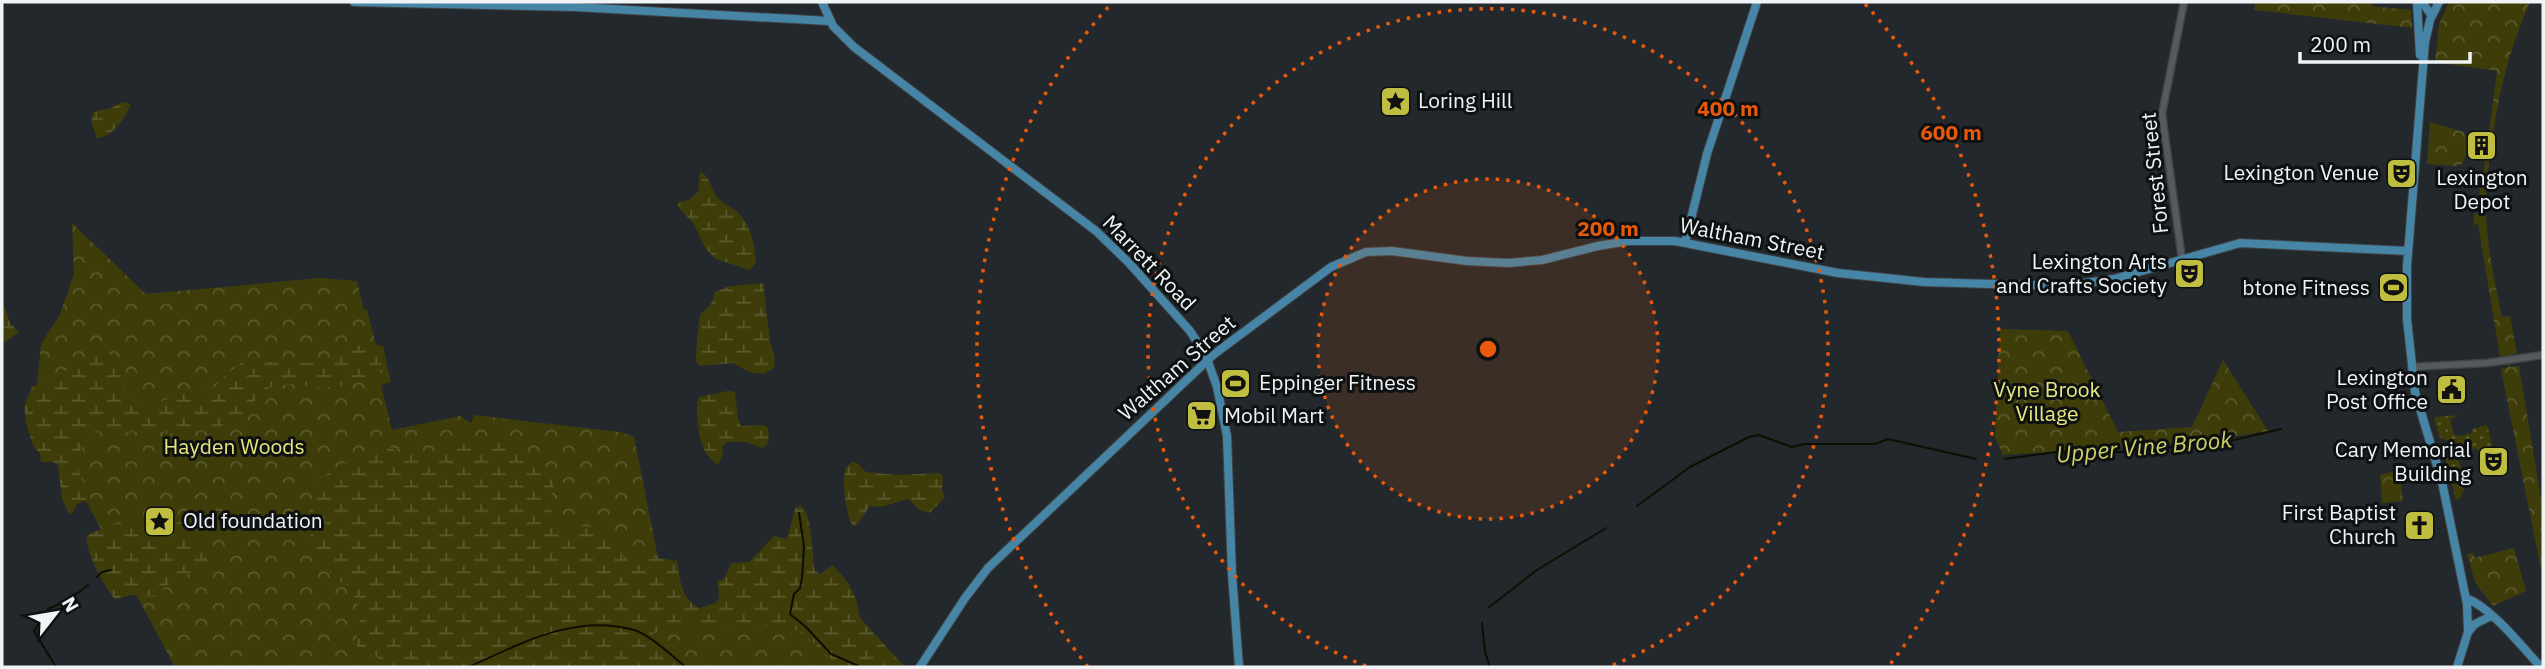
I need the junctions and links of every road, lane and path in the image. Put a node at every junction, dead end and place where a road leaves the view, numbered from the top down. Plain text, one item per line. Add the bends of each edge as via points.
1 (354, 2) edge
2 (822, 2) edge
3 (1757, 2) edge
4 (2183, 2) edge
5 (2420, 2) edge
6 (2439, 2) edge
7 (2432, 16) junction
8 (829, 21) junction
9 (2423, 67) junction
10 (1685, 243) junction
11 (2408, 251) junction
12 (2182, 258) junction
13 (2543, 355) edge
14 (1207, 360) junction
15 (2411, 368) junction
16 (2466, 598) junction
17 (2491, 616) junction
18 (2468, 632) junction
19 (920, 667) edge
20 (1239, 667) edge
21 (2457, 667) edge
22 (2541, 667) edge

1 - 8 main road via 575,7
2 - 8 main road, Marrett Road
3 - 10 main road via 1707,154
4 - 12 street, Forest Street via 2162,114
5 - 7 main road
5 - 9 main road
6 - 7 main road
7 - 9 main road
8 - 14 main road, Marrett Road via 854,47 1096,231 1186,327
9 - 11 main road
10 - 12 main road, Waltham Street via 1838,274 1932,283 2080,285
10 - 14 main road, Waltham Street via 1628,241 1508,263 1366,252 1328,270
11 - 12 main road, Waltham Street via 2240,243
11 - 15 main road
13 - 15 street
14 - 19 main road, Waltham Street via 988,569
14 - 20 main road, Marrett Road via 1226,426
15 - 16 main road via 2442,482
16 - 17 main road
16 - 18 main road
17 - 18 main road
17 - 22 main road
18 - 21 main road

